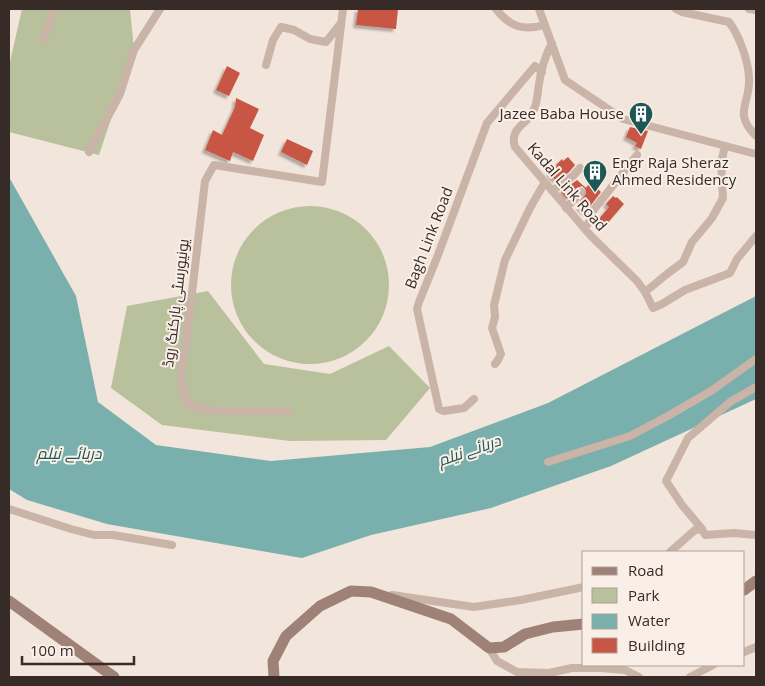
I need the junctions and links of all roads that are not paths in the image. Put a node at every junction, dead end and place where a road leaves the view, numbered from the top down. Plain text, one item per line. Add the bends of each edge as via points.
1 (55, 9) edge
2 (160, 9) edge
3 (343, 9) edge
4 (496, 9) edge
5 (539, 9) edge
6 (676, 9) edge
7 (749, 9) edge
8 (756, 10) edge
9 (341, 24) junction
10 (545, 25) junction
11 (44, 39) dead end
12 (552, 43) junction
13 (266, 65) dead end
14 (542, 72) junction
15 (756, 136) edge
16 (725, 146) junction
17 (89, 152) dead end
18 (756, 154) edge
19 (637, 155) dead end
20 (580, 168) dead end
21 (545, 182) junction
22 (552, 191) junction
23 (581, 192) dead end
24 (566, 208) junction
25 (584, 228) junction
26 (756, 236) edge
27 (645, 292) junction
28 (756, 358) edge
29 (495, 364) dead end
30 (756, 387) edge
31 (474, 399) dead end
32 (289, 411) dead end
33 (548, 462) dead end
34 (9, 509) edge
35 (702, 529) junction
36 (756, 535) edge
37 (172, 545) dead end
38 (671, 551) edge
39 (756, 581) edge
40 (582, 587) edge
41 (745, 589) edge
42 (371, 592) junction
43 (9, 600) edge
44 (582, 624) edge
45 (489, 648) junction
46 (711, 666) edge
47 (114, 677) edge
48 (274, 677) edge
49 (639, 677) edge
50 (690, 677) edge

1 - 11 street
2 - 17 street via 134,50 120,94
3 - 9 street
4 - 10 street via 518,27
5 - 10 street
6 - 15 street via 729,22 733,27 749,79 742,115
7 - 8 street
9 - 13 street via 326,42 281,27 273,40
9 - 32 street, یونیورسٹی پارکنگ روڈ via 322,182 214,165 205,181 201,208 180,370 184,398 192,407 218,411
10 - 12 street
12 - 14 street, Kadal Link Road
12 - 16 street via 565,80 623,119
14 - 21 street, Kadal Link Road via 534,111 514,134 513,140 515,147
14 - 31 street, Bagh Link Road via 535,66 487,123 417,310 439,409 444,412 464,408
16 - 18 street
16 - 27 street via 721,163 723,198 712,218 692,242 683,262
19 - 25 street via 592,212 592,219
20 - 22 street
21 - 22 street, Kadal Link Road
21 - 29 street via 504,260 492,328 501,354
22 - 24 street, Kadal Link Road
23 - 24 street
24 - 25 street, Kadal Link Road
25 - 27 street, Kadal Link Road
26 - 27 street, Kadal Link Road via 730,273 685,290 653,308
28 - 33 street via 711,391 630,436
30 - 35 street via 730,402 688,438 666,481
34 - 37 street via 94,535
35 - 36 street via 705,535
35 - 38 street via 696,530
39 - 41 street
40 - 42 street via 474,607
42 - 45 street via 451,619
42 - 48 street via 351,591 320,606 286,636 274,661
43 - 47 street
44 - 45 street via 525,634 504,646
45 - 49 street via 497,661 516,672 548,673 572,668 600,668 625,670
46 - 50 street

